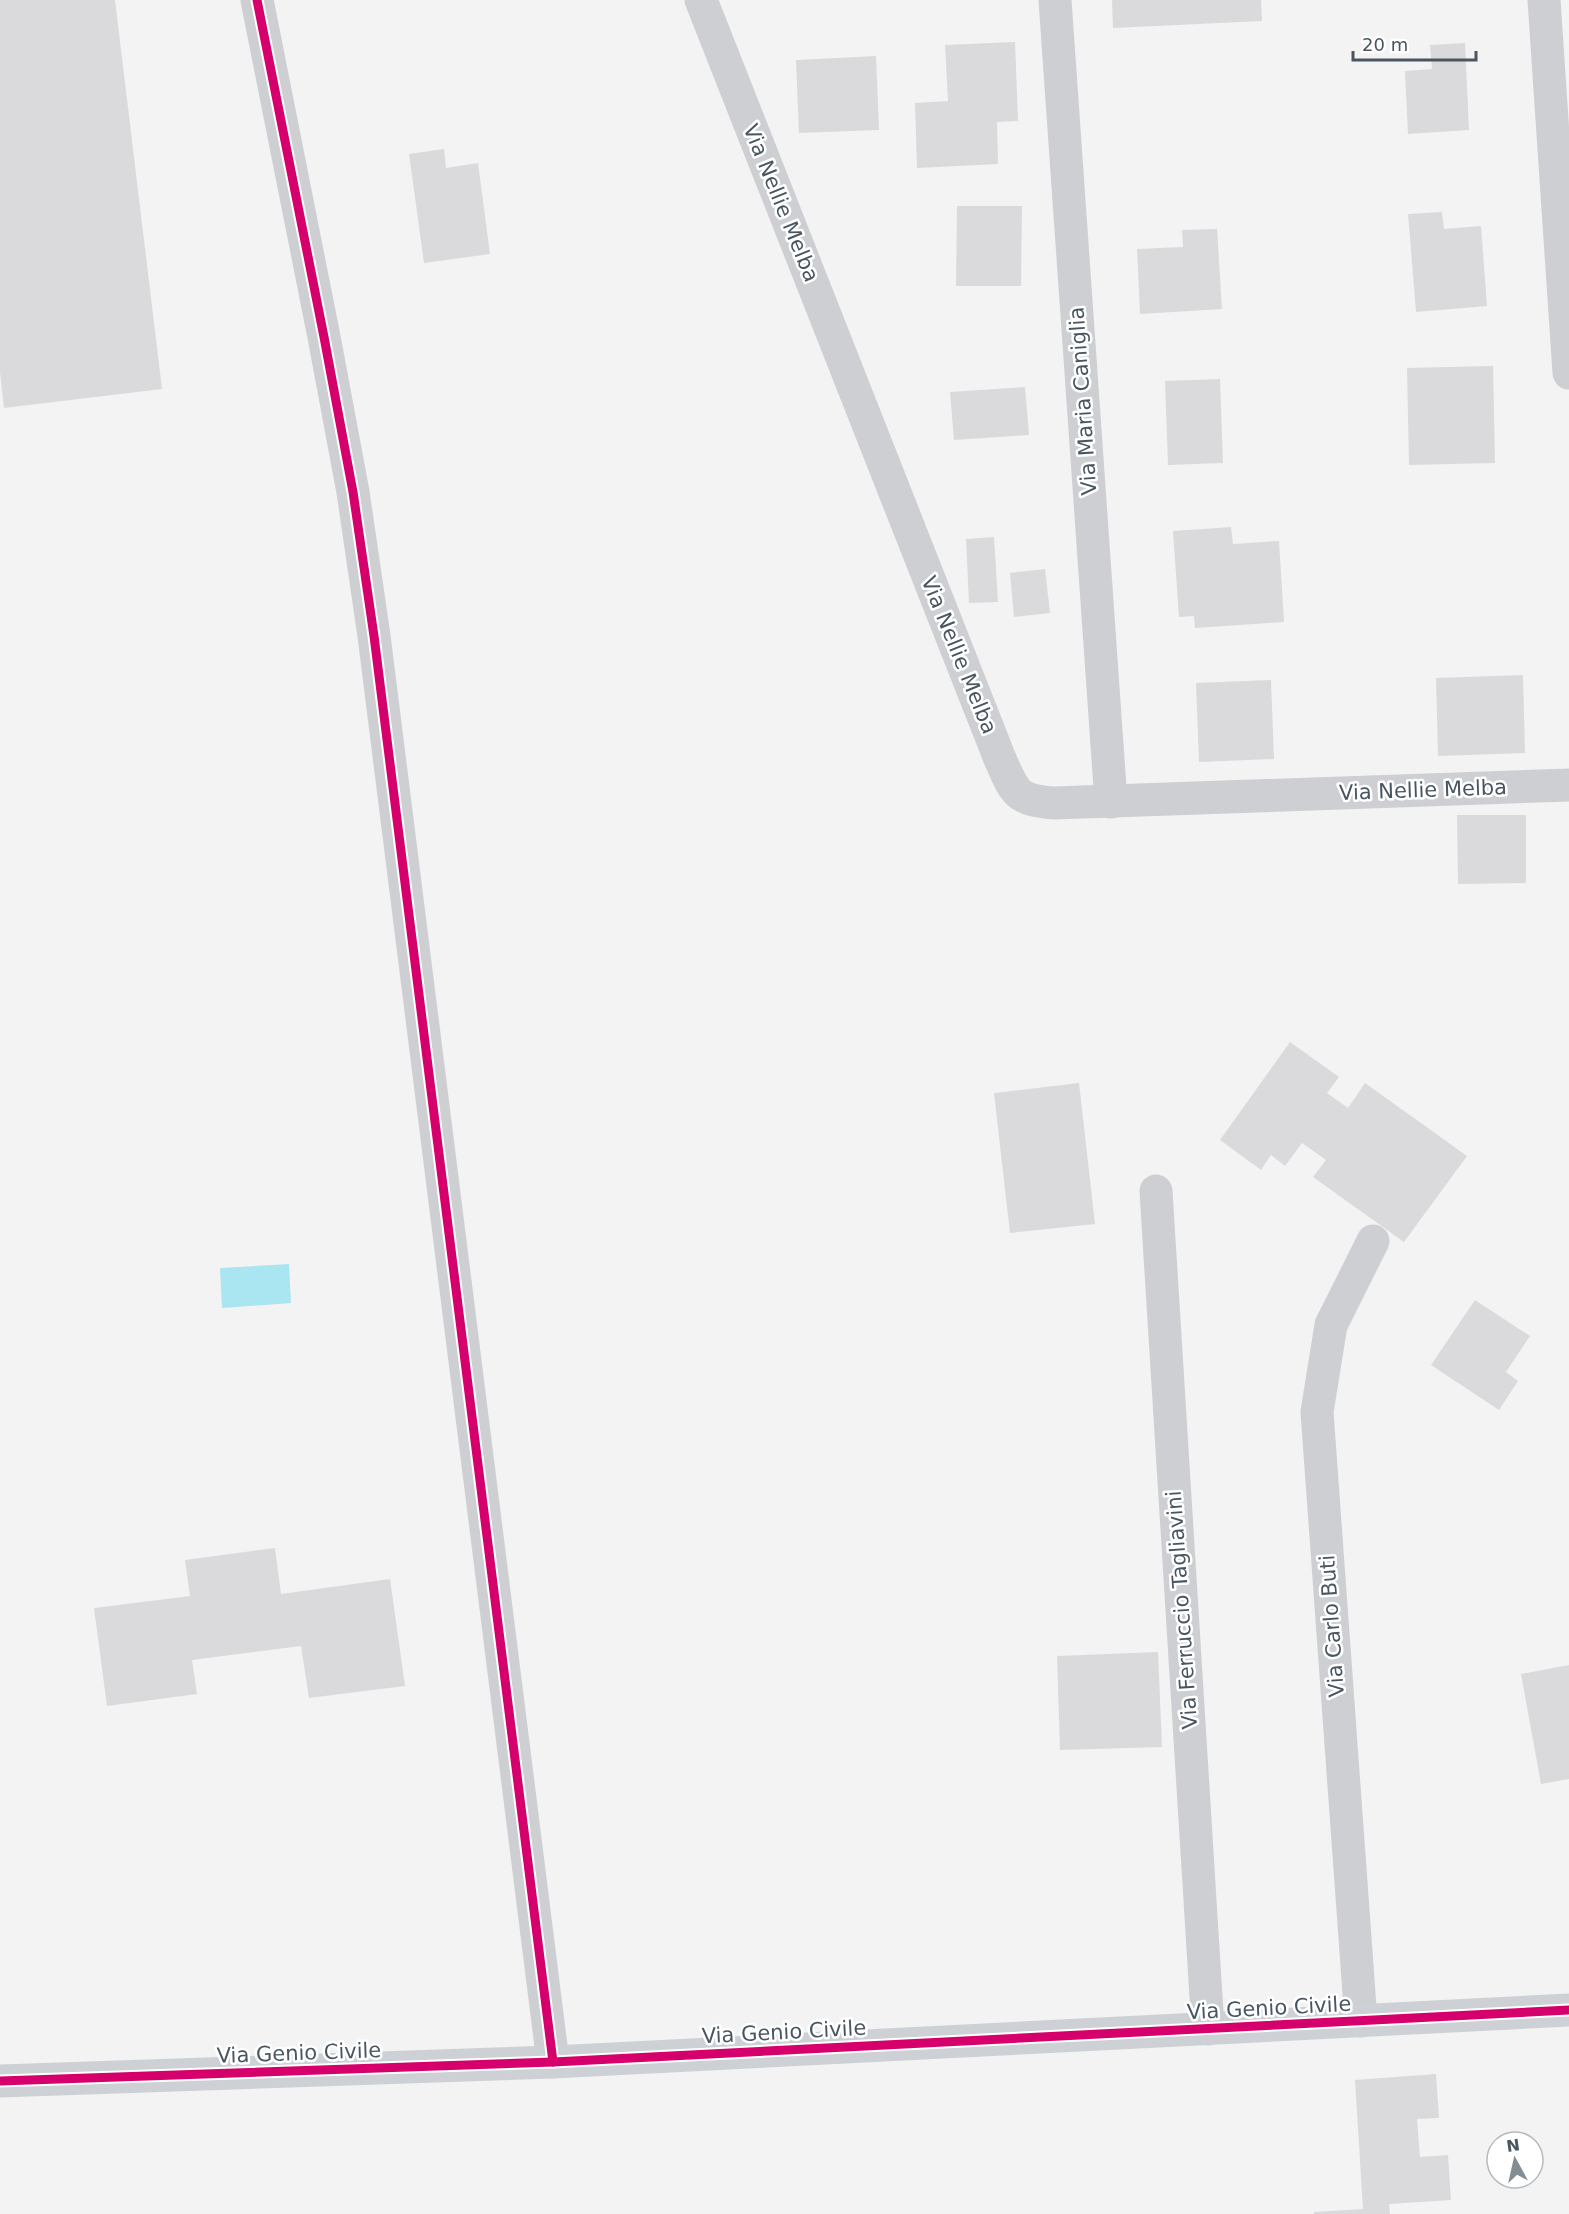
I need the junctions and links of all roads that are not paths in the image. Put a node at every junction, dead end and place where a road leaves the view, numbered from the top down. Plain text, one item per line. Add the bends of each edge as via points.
1 (257, 0) edge
2 (701, 0) edge
3 (1055, 0) edge
4 (1544, 0) edge
5 (1569, 373) edge
6 (1569, 785) edge
7 (1111, 802) junction
8 (1156, 1191) dead end
9 (1373, 1241) dead end
10 (1569, 2010) edge
11 (1361, 2021) junction
12 (1208, 2029) junction
13 (553, 2062) junction
14 (0, 2081) edge

1 - 13 street via 353,492
2 - 7 street, Via Nellie Melba via 1010,780 1020,796 1037,802
3 - 7 street, Via Maria Caniglia
4 - 5 street
6 - 7 street, Via Nellie Melba
8 - 12 street, Via Ferruccio Tagliavini
9 - 11 street, Via Carlo Buti via 1331,1325 1317,1412
10 - 11 street, Via Genio Civile
11 - 12 street, Via Genio Civile
12 - 13 street, Via Genio Civile
13 - 14 street, Via Genio Civile

